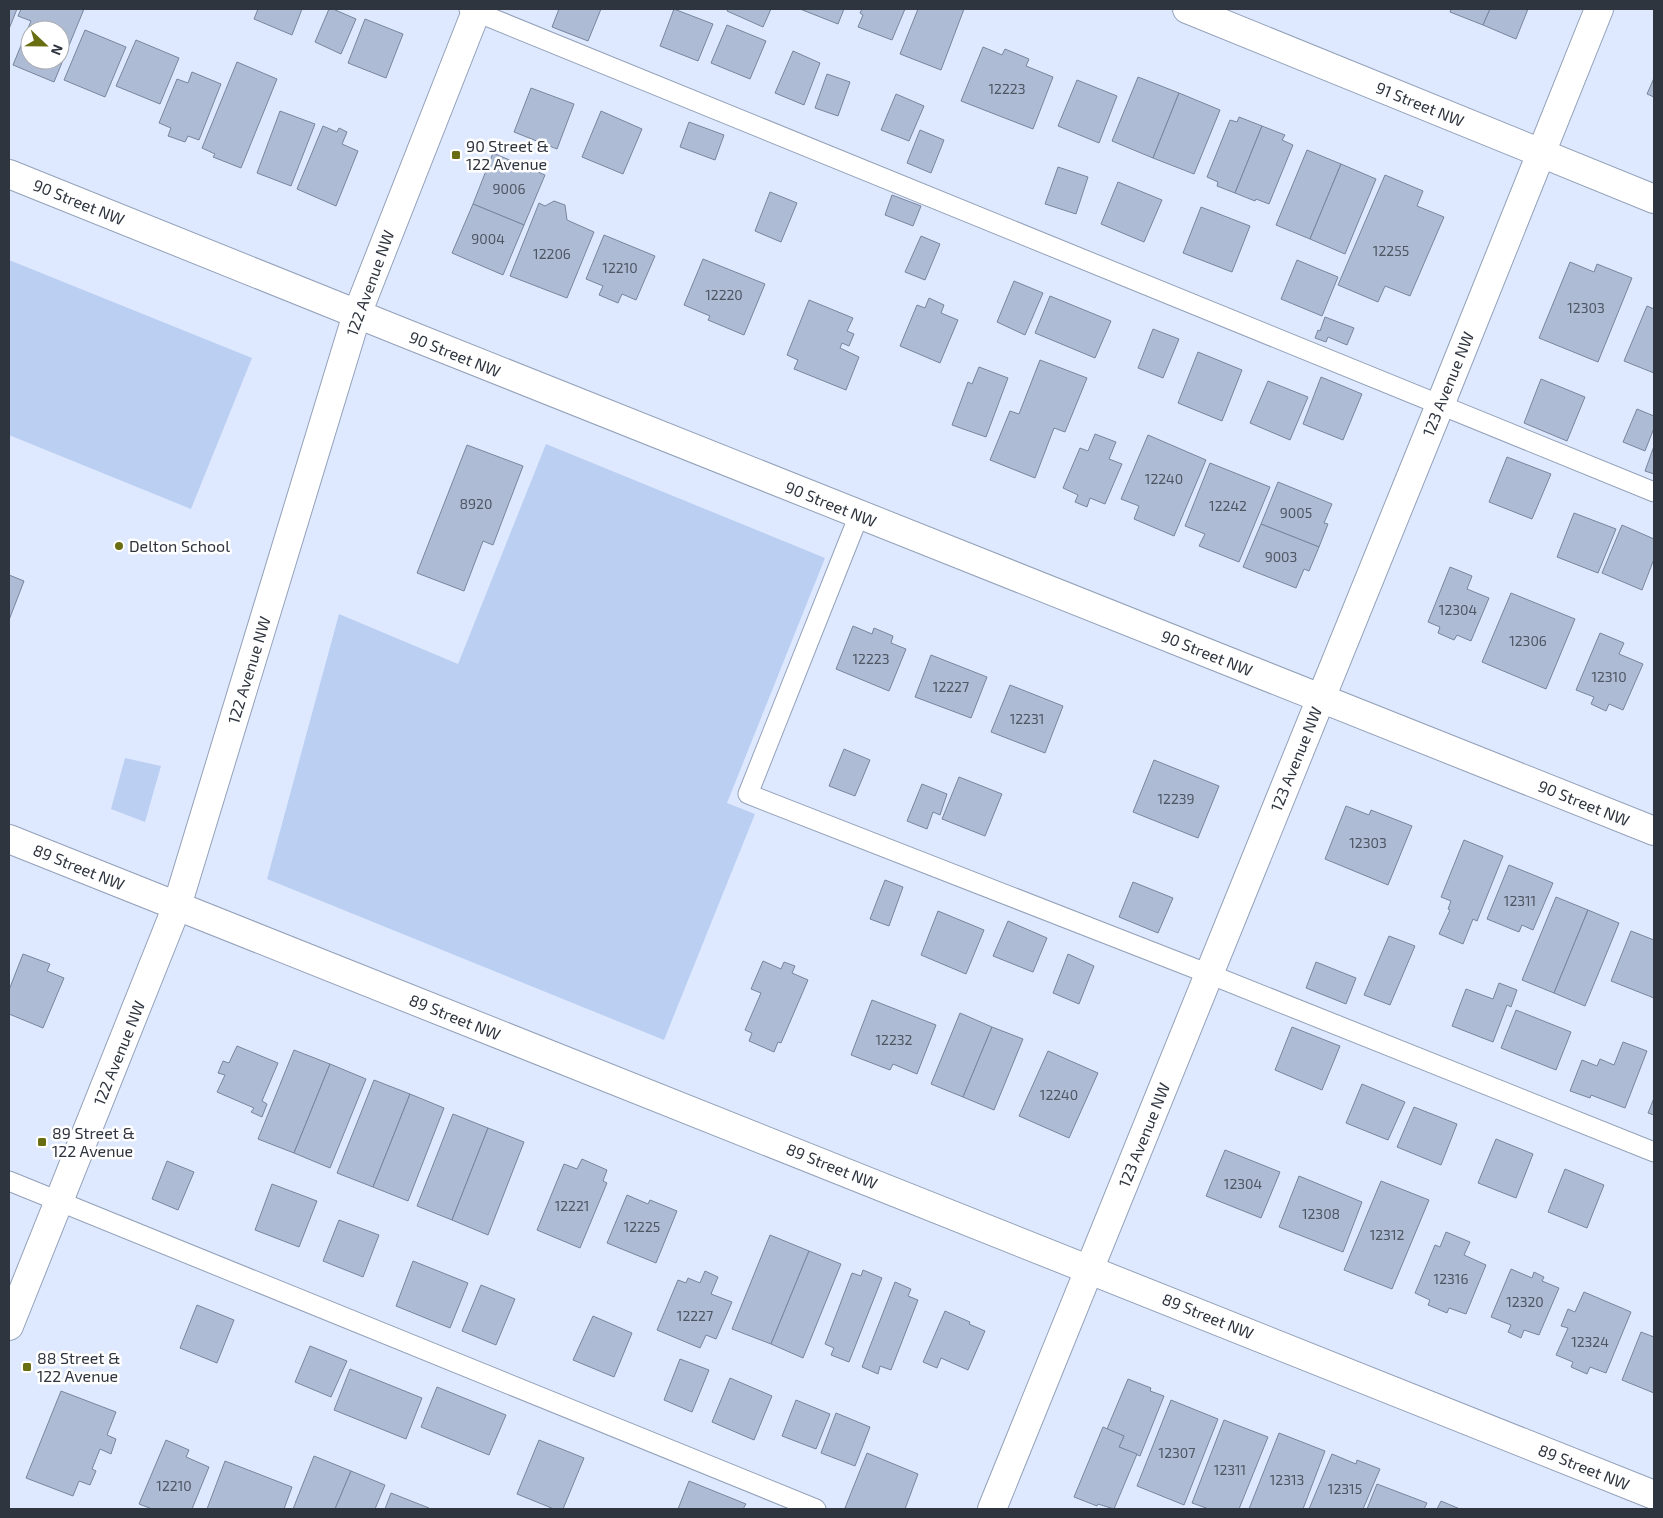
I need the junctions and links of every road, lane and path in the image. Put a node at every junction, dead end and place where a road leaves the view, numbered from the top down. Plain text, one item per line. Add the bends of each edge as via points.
1 (1187, 9) edge
2 (1599, 9) edge
3 (474, 10) edge
4 (1540, 153) junction
5 (9, 174) edge
6 (1654, 199) edge
7 (357, 314) junction
8 (1440, 405) junction
9 (1654, 492) edge
10 (859, 515) junction
11 (1320, 699) junction
12 (1654, 831) edge
13 (9, 839) edge
14 (177, 906) junction
15 (1210, 974) junction
16 (1654, 1152) edge
17 (9, 1181) edge
18 (59, 1201) junction
19 (1090, 1269) junction
20 (9, 1326) edge
21 (1654, 1495) edge
22 (816, 1509) edge
23 (992, 1509) edge

1 - 4 street, 91 Street NW
2 - 4 street, 123 Avenue NW
3 - 7 street, 122 Avenue NW
3 - 8 lane
4 - 6 street, 91 Street NW
4 - 8 street, 123 Avenue NW
5 - 7 street, 90 Street NW
7 - 10 street, 90 Street NW
7 - 14 street, 122 Avenue NW
8 - 9 lane
8 - 11 street, 123 Avenue NW
10 - 11 street, 90 Street NW
10 - 15 lane via 748,794
11 - 12 street, 90 Street NW
11 - 15 street, 123 Avenue NW
13 - 14 street, 89 Street NW
14 - 18 street, 122 Avenue NW
14 - 19 street, 89 Street NW
15 - 16 lane
15 - 19 street, 123 Avenue NW
17 - 18 lane
18 - 20 street, 122 Avenue NW
18 - 22 lane
19 - 21 street, 89 Street NW
19 - 23 street, 123 Avenue NW

